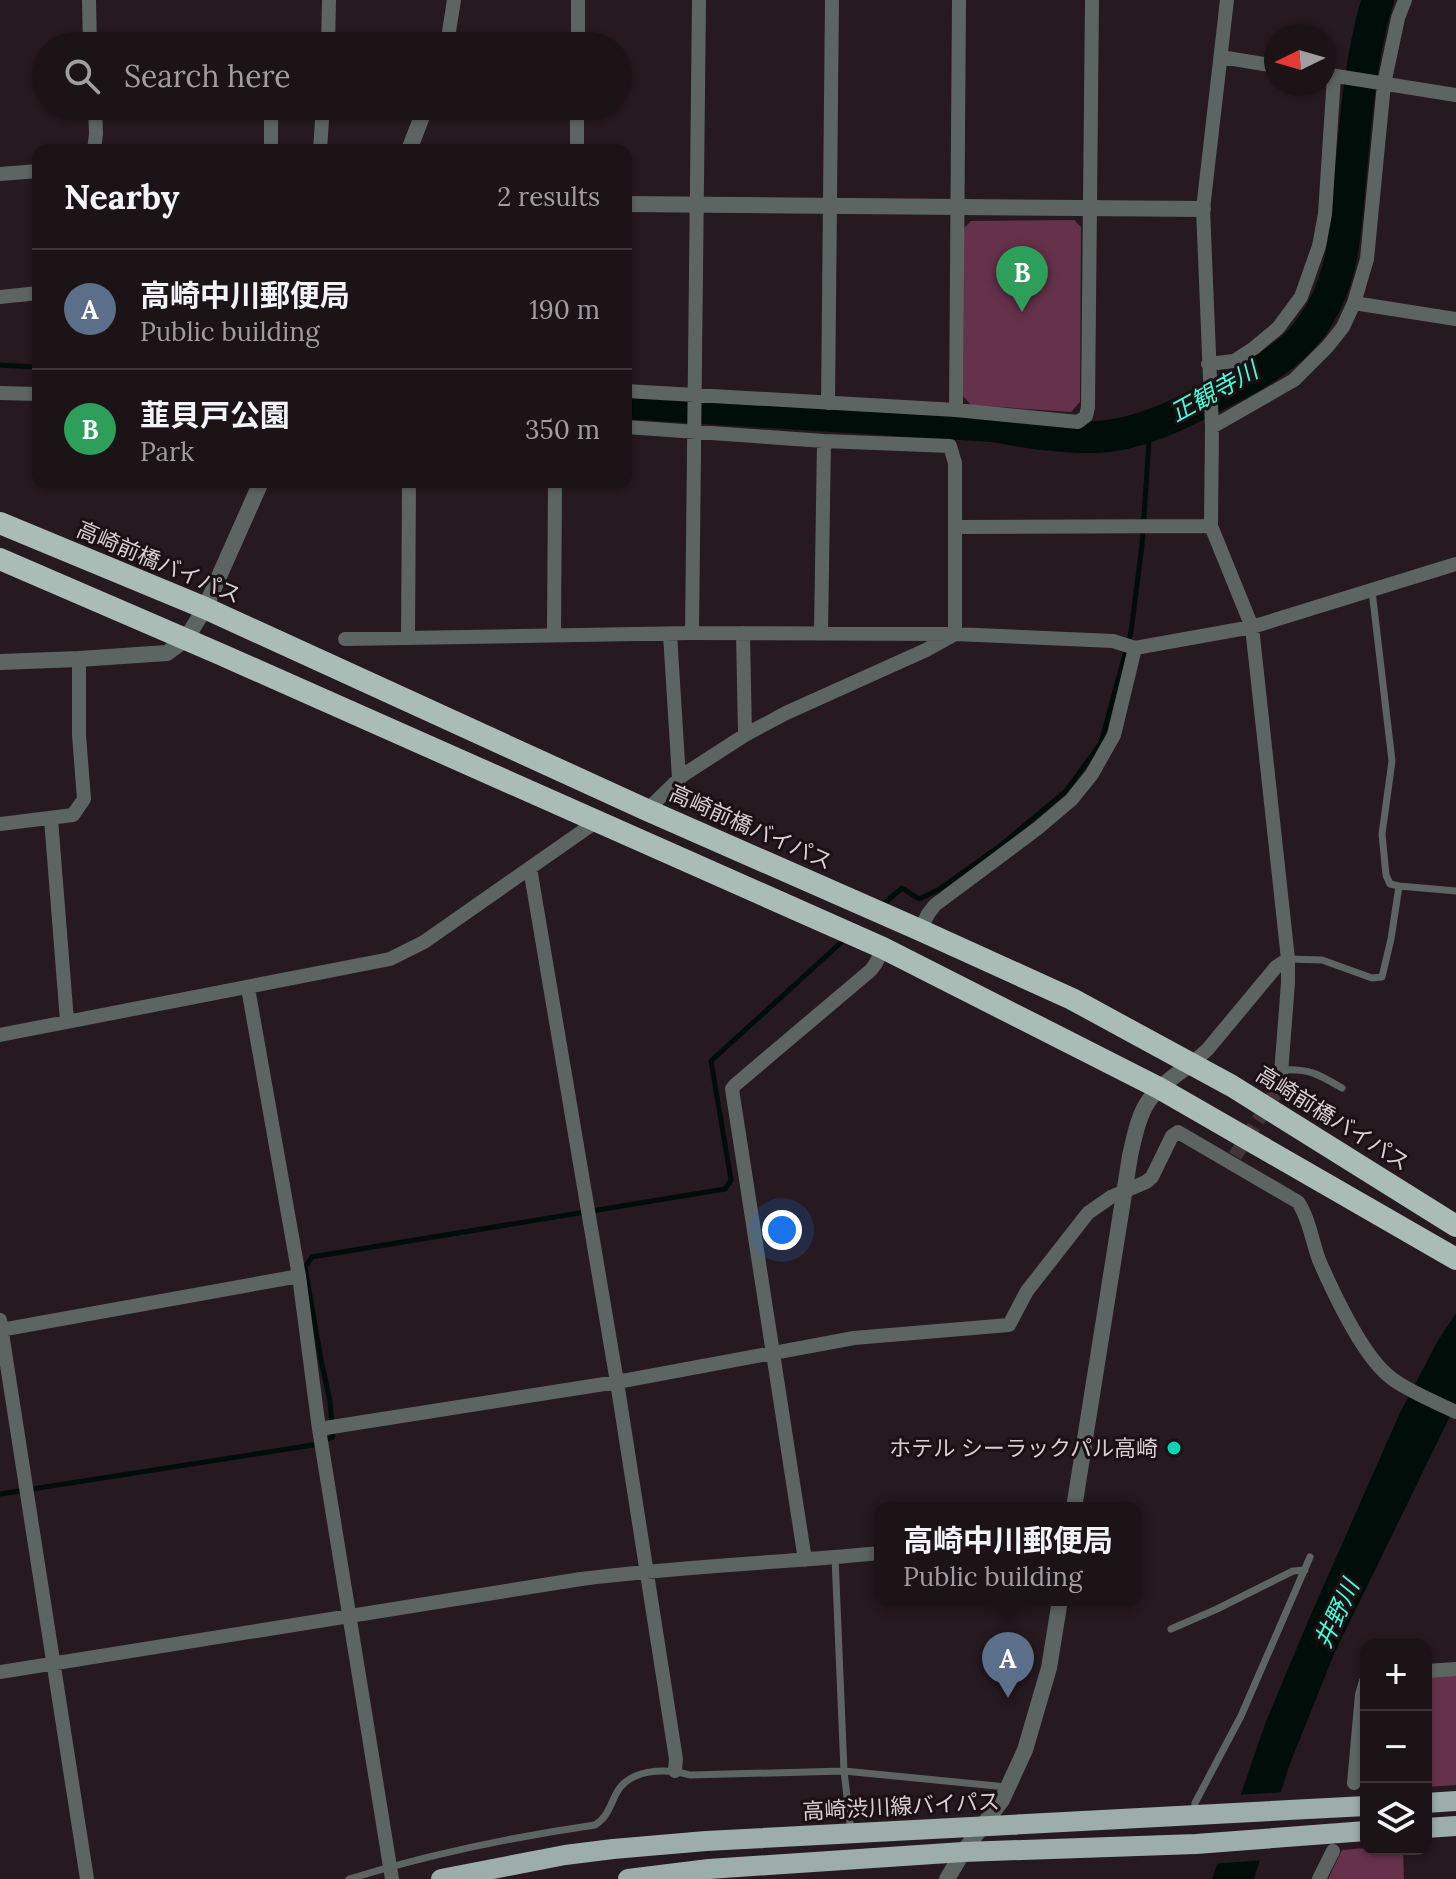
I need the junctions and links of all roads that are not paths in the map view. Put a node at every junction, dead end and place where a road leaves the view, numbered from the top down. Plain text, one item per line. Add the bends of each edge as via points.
1 (89, 0) edge
2 (329, 0) edge
3 (454, 0) edge
4 (578, 0) edge
5 (699, 0) edge
6 (832, 0) edge
7 (959, 0) edge
8 (1092, 0) edge
9 (1227, 0) edge
10 (1405, 0) edge
11 (90, 32) edge
12 (328, 32) edge
13 (448, 32) edge
14 (578, 32) edge
15 (1221, 57) junction
16 (1264, 64) edge
17 (1336, 76) edge
18 (1380, 83) junction
19 (1456, 95) edge
20 (1334, 96) edge
21 (96, 120) edge
22 (271, 120) edge
23 (322, 120) edge
24 (421, 120) edge
25 (577, 120) edge
26 (95, 144) edge
27 (271, 144) edge
28 (320, 144) edge
29 (411, 144) edge
30 (577, 144) edge
31 (32, 171) edge
32 (0, 174) edge
33 (632, 204) edge
34 (695, 205) junction
35 (830, 206) junction
36 (958, 208) junction
37 (1089, 209) junction
38 (1203, 209) junction
39 (32, 294) edge
40 (0, 297) edge
41 (1354, 303) junction
42 (1456, 319) edge
43 (1208, 364) junction
44 (632, 392) edge
45 (0, 393) edge
46 (32, 394) edge
47 (695, 398) junction
48 (828, 403) junction
49 (956, 410) junction
50 (1211, 420) junction
51 (632, 427) edge
52 (696, 428) junction
53 (824, 441) junction
54 (258, 488) edge
55 (409, 488) edge
56 (555, 488) edge
57 (0, 523) edge
58 (1211, 526) junction
59 (957, 527) junction
60 (0, 559) edge
61 (1456, 564) edge
62 (1372, 591) junction
63 (205, 608) junction
64 (1252, 627) junction
65 (692, 633) junction
66 (743, 633) junction
67 (821, 633) junction
68 (670, 634) junction
69 (955, 634) junction
70 (554, 635) junction
71 (408, 638) junction
72 (186, 639) junction
73 (345, 639) dead end
74 (1135, 648) junction
75 (79, 659) junction
76 (0, 662) edge
77 (745, 735) junction
78 (679, 778) junction
79 (647, 810) junction
80 (51, 819) junction
81 (597, 821) junction
82 (0, 824) edge
83 (530, 868) junction
84 (1399, 886) junction
85 (1456, 891) edge
86 (920, 930) junction
87 (883, 948) junction
88 (1288, 959) junction
89 (248, 988) junction
90 (67, 1021) junction
91 (0, 1035) edge
92 (1192, 1063) junction
93 (1282, 1070) junction
94 (1280, 1086) tunnel mouth
95 (1159, 1088) junction
96 (1342, 1088) dead end
97 (1125, 1191) junction
98 (1456, 1226) edge
99 (1456, 1259) edge
100 (299, 1276) junction
101 (0, 1326) edge
102 (774, 1353) junction
103 (617, 1382) junction
104 (1456, 1412) edge
105 (319, 1429) junction
106 (1075, 1502) edge
107 (874, 1554) edge
108 (835, 1557) junction
109 (1310, 1557) dead end
110 (805, 1560) junction
111 (647, 1570) junction
112 (1305, 1570) junction
113 (1059, 1606) edge
114 (350, 1618) junction
115 (1171, 1629) dead end
116 (55, 1665) junction
117 (1456, 1669) edge
118 (1432, 1671) edge
119 (0, 1672) edge
120 (1361, 1711) edge
121 (675, 1771) junction
122 (844, 1771) junction
123 (1354, 1783) dead end
124 (1009, 1787) junction
125 (1456, 1801) edge
126 (1432, 1803) edge
127 (1360, 1806) edge
128 (1199, 1816) junction
129 (983, 1825) junction
130 (1456, 1826) edge
131 (1432, 1828) edge
132 (1360, 1831) edge
133 (851, 1834) junction
134 (1333, 1851) dead end
135 (963, 1852) junction
136 (391, 1872) edge
137 (87, 1879) edge
138 (349, 1879) edge
139 (441, 1879) edge
140 (628, 1879) edge
141 (947, 1879) edge
142 (1319, 1879) edge

1 - 11 street
2 - 12 street
3 - 13 street
4 - 14 street
5 - 34 street
6 - 35 street
7 - 36 street
8 - 37 street
9 - 15 street
10 - 18 street
15 - 16 street
15 - 38 street
17 - 18 street
18 - 19 street
18 - 41 street via 1367,259
20 - 43 street via 1325,214 1301,297 1278,328 1254,348 1234,361
21 - 26 street
22 - 27 street
23 - 28 street
24 - 29 street
25 - 30 street
31 - 32 street
33 - 34 street
34 - 35 street
34 - 47 street
35 - 36 street
35 - 48 street
36 - 37 street
36 - 49 street
37 - 38 street
37 - 49 street via 1086,416 1078,422
38 - 43 street
39 - 40 street
41 - 42 street
41 - 50 street via 1343,327 1294,380
43 - 50 street
44 - 47 street
45 - 46 street
47 - 48 street
47 - 52 street
48 - 49 street
50 - 58 street
51 - 52 street
52 - 53 street
52 - 65 street
53 - 59 street via 950,446
53 - 67 street
54 - 63 street
55 - 71 street
56 - 70 street
57 - 63 highway, 高崎前橋バイパス
58 - 59 street
58 - 64 street
59 - 69 street
60 - 72 highway
61 - 62 street
62 - 64 street
62 - 84 lane via 1392,761 1383,857 1390,884
63 - 72 street
63 - 79 highway, 高崎前橋バイパス
64 - 74 street
64 - 88 street
65 - 66 street
65 - 68 street
66 - 67 street
66 - 77 street
67 - 69 street
68 - 70 street
68 - 78 street
69 - 74 street via 1115,642
69 - 77 street
70 - 71 street
71 - 73 street
72 - 75 street via 167,653
72 - 81 highway
74 - 86 street via 1114,735 1092,774 1038,828 935,905
75 - 76 street
75 - 80 street via 84,799 73,815
77 - 78 street
78 - 79 street
79 - 86 highway, 高崎前橋バイパス
80 - 82 street
80 - 90 street
81 - 83 street
81 - 87 highway
83 - 89 street via 424,942 390,959
83 - 103 street
84 - 85 lane
84 - 88 lane via 1382,977 1322,960
86 - 92 highway, 高崎前橋バイパス via 1072,999
87 - 95 highway
87 - 102 street via 871,970 732,1089
88 - 92 street
88 - 93 street
89 - 90 street
89 - 100 street
90 - 91 street
92 - 95 street
92 - 98 highway, 高崎前橋バイパス
93 - 94 street
93 - 96 lane via 1314,1072
95 - 97 street via 1138,1122
95 - 99 highway
97 - 102 street via 1088,1213 1027,1291 1009,1325 866,1336
97 - 104 street via 1152,1177 1178,1132 1298,1202 1330,1285 1379,1365 1394,1380
97 - 106 street
100 - 101 street
100 - 105 street
101 - 116 street
102 - 103 street
102 - 110 street
103 - 105 street
103 - 111 street
105 - 114 street
107 - 108 street
108 - 110 street
108 - 122 lane
109 - 112 lane
110 - 111 street
111 - 114 street
111 - 121 street
112 - 115 lane
112 - 128 lane via 1241,1716 1195,1803
113 - 124 street via 1046,1679
114 - 116 street
114 - 136 street
116 - 119 street
116 - 137 street
117 - 118 street
120 - 123 street
121 - 122 lane
121 - 136 lane via 624,1782 603,1821 595,1825 510,1838
122 - 124 lane
122 - 133 lane
124 - 129 street
125 - 126 main road
127 - 128 main road, 高崎渋川線バイパス
128 - 129 main road, 高崎渋川線バイパス
129 - 133 main road, 高崎渋川線バイパス
129 - 135 street
130 - 131 main road
132 - 135 main road via 1196,1844
133 - 139 main road, 高崎渋川線バイパス via 613,1849
134 - 142 street
135 - 140 main road
135 - 141 street
136 - 138 lane

